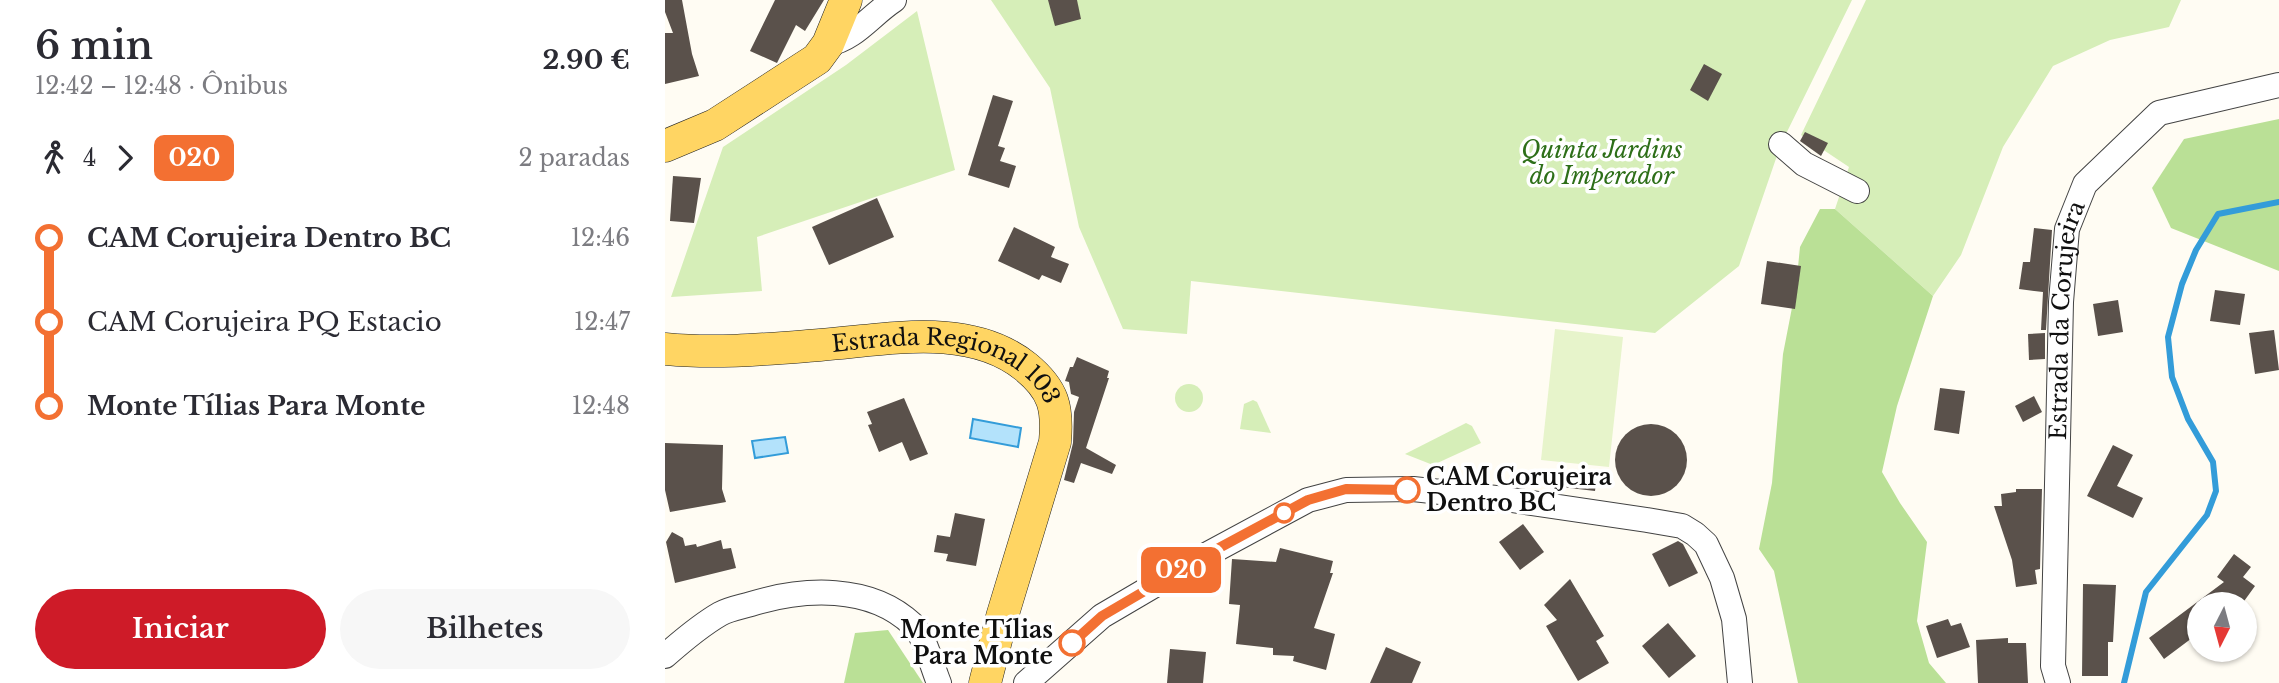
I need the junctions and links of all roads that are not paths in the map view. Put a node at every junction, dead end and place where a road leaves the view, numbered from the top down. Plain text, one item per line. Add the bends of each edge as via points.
1 (846, 0) edge
2 (894, 0) edge
3 (828, 44) junction
4 (2279, 85) edge
5 (1781, 144) dead end
6 (665, 146) edge
7 (1857, 191) dead end
8 (665, 349) edge
9 (665, 656) edge
10 (939, 683) edge
11 (985, 683) edge
12 (1026, 683) edge
13 (1740, 683) edge
14 (2058, 683) edge

1 - 3 main road
2 - 3 street via 851,36
3 - 6 main road via 817,59 748,105 700,133
4 - 14 street, Estrada da Corujeira via 2159,113 2085,184 2067,229 2061,302 2053,666
5 - 7 street via 1804,164
8 - 11 main road, Estrada Regional 103 via 727,351 902,338 957,339 994,347 1036,375 1054,402 1055,442
9 - 10 street via 721,613 779,597 845,594 873,600 916,626
12 - 13 street via 1102,616 1308,500 1346,489 1413,489 1682,526 1706,544 1722,578 1734,619

